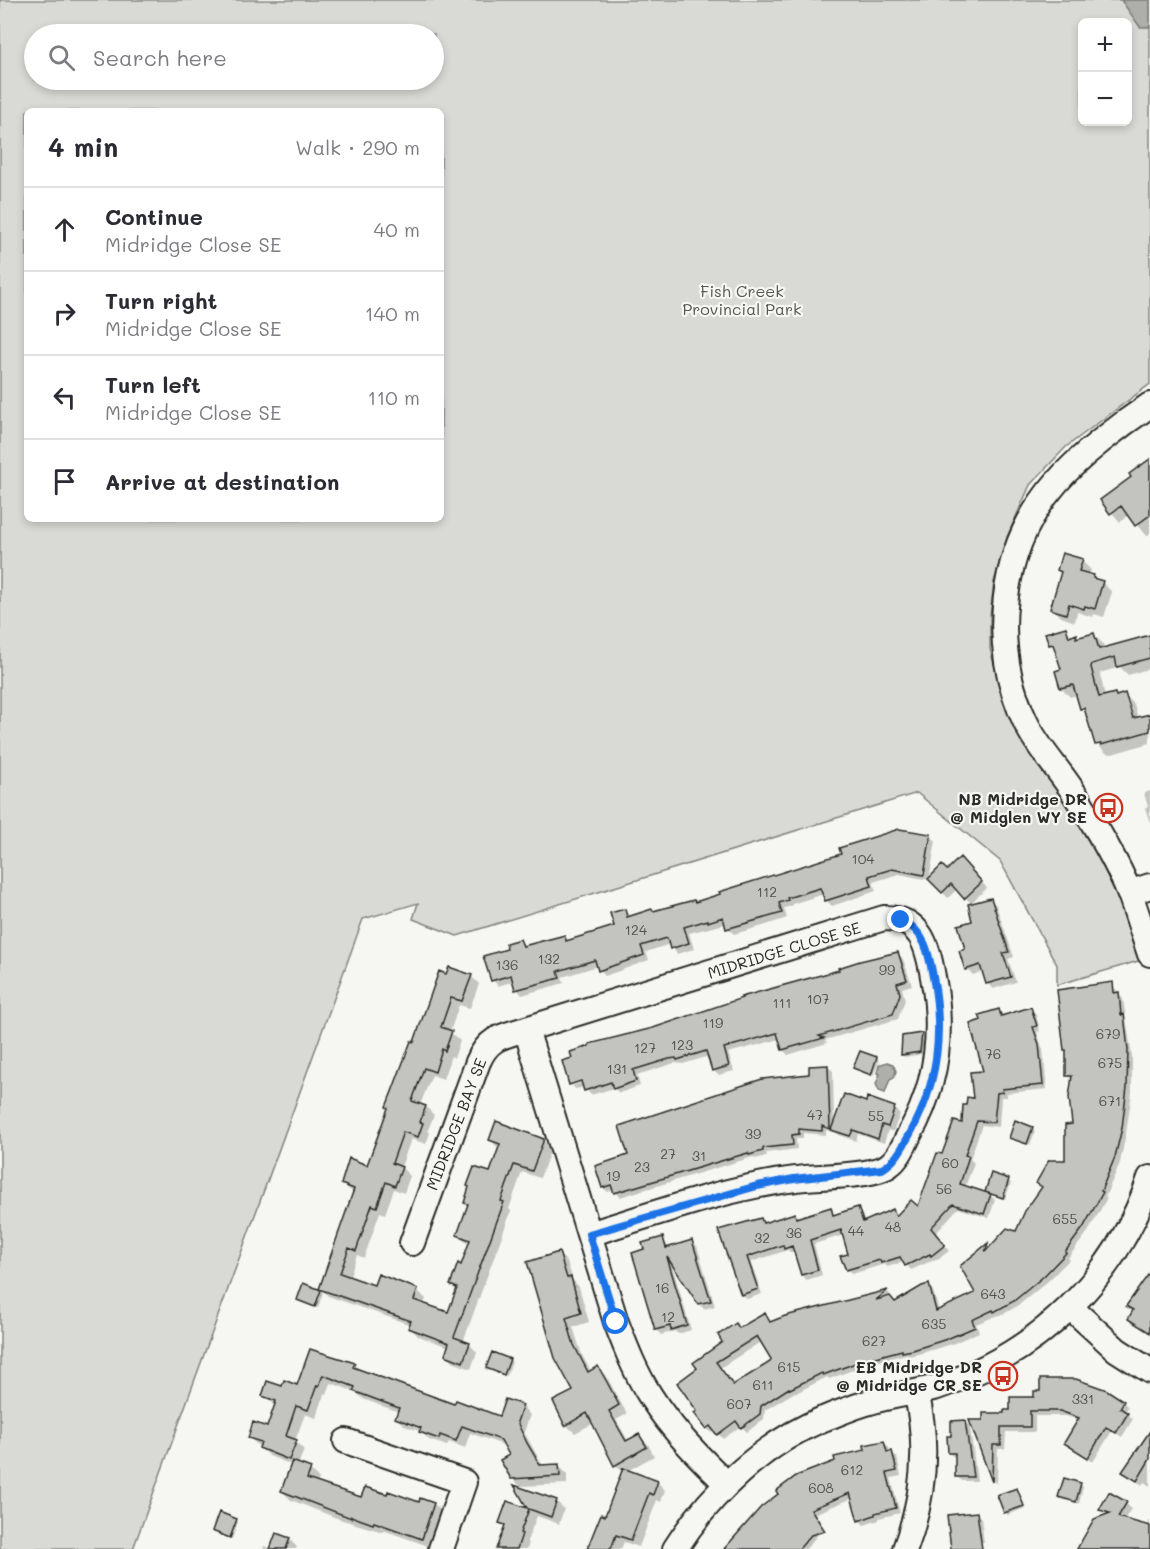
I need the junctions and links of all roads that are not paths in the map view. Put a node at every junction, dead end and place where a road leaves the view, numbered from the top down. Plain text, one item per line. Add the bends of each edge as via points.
1 (1150, 405) edge
2 (1140, 890) edge
3 (1150, 954) edge
4 (526, 1029) junction
5 (1150, 1178) edge
6 (589, 1234) junction
7 (412, 1243) dead end
8 (1070, 1307) junction
9 (1150, 1371) edge
10 (916, 1392) junction
11 (346, 1441) dead end
12 (727, 1484) junction
13 (441, 1549) edge
14 (675, 1549) edge
15 (905, 1549) edge

1 - 2 street via 1055,483 1020,543 1004,616 1008,667 1025,722
2 - 3 street
4 - 6 street
4 - 6 street, MIDRIDGE CLOSE SE via 884,918 910,924 926,947 936,991 939,1041 923,1110 889,1165 869,1172 757,1186
4 - 7 street, MIDRIDGE BAY SE via 495,1040 482,1053
5 - 8 street via 1117,1249 1099,1276
6 - 12 street via 616,1322 651,1398 676,1433
8 - 9 street via 1117,1350
8 - 10 street via 1036,1337 993,1364
10 - 12 street via 870,1402 822,1419 769,1449
10 - 15 street via 924,1435 922,1484
11 - 13 street via 464,1482
12 - 14 street

